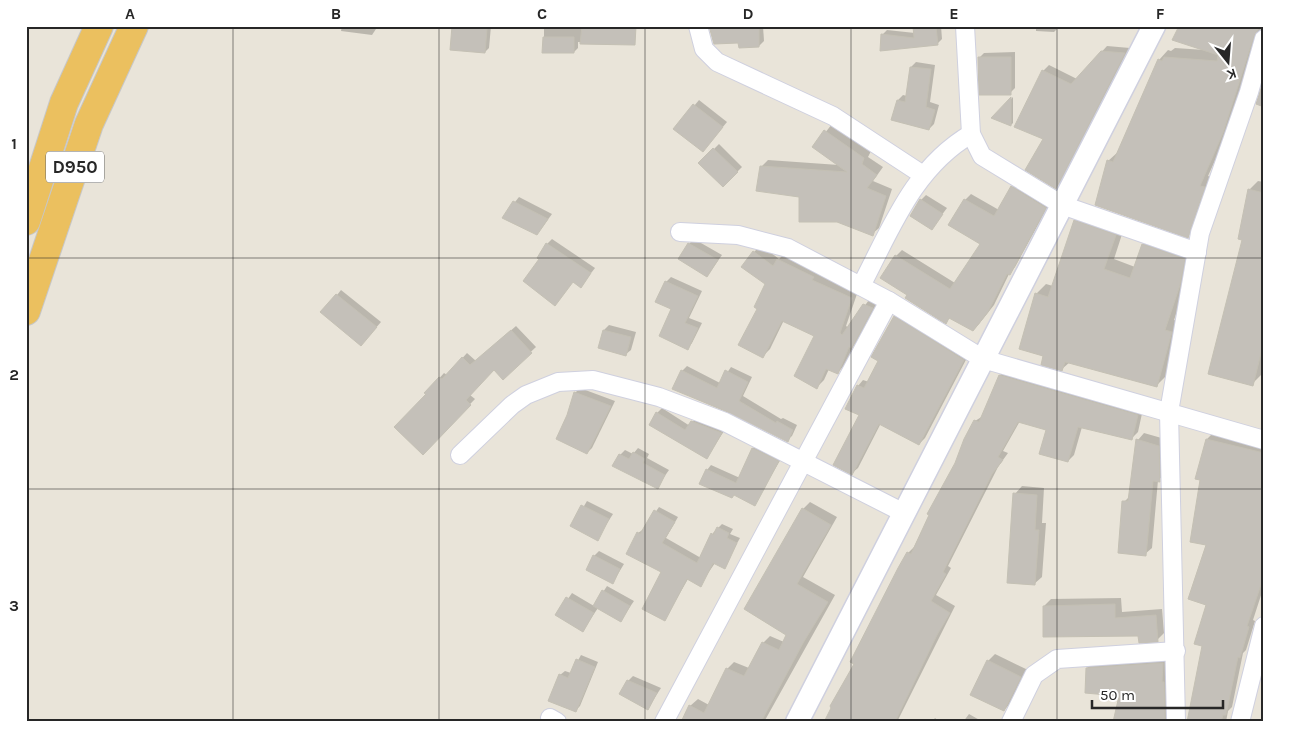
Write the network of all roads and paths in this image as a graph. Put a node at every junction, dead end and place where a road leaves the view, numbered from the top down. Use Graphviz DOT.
graph roads {
  1 [pos="98,26"];
  2 [pos="134,26"];
  3 [pos="698,26"];
  4 [pos="965,26"];
  5 [pos="1154,26"];
  6 [pos="1264,39"];
  7 [pos="971,134"];
  8 [pos="923,174"];
  9 [pos="1062,205"];
  10 [pos="26,221"];
  11 [pos="680,232"];
  12 [pos="1197,252"];
  13 [pos="861,286"];
  14 [pos="889,301"];
  15 [pos="26,312"];
  16 [pos="983,359"];
  17 [pos="1169,412"];
  18 [pos="1264,440"];
  19 [pos="460,455"];
  20 [pos="804,460"];
  21 [pos="904,513"];
  22 [pos="1264,626"];
  23 [pos="1176,651"];
  24 [pos="1264,691"];
  25 [pos="1242,716"];
  26 [pos="664,722"];
  27 [pos="797,722"];
  28 [pos="1011,722"];
  29 [pos="1176,722"];
  1 -- 10 [label="highway, D950"];
  2 -- 15 [label="highway, D950"];
  3 -- 8 [label="street"];
  4 -- 7 [label="street"];
  5 -- 9 [label="street"];
  6 -- 12 [label="street"];
  7 -- 8 [label="street"];
  7 -- 9 [label="street"];
  8 -- 13 [label="street"];
  9 -- 12 [label="street"];
  9 -- 16 [label="street"];
  11 -- 13 [label="street"];
  12 -- 17 [label="street"];
  13 -- 14 [label="street"];
  14 -- 16 [label="street"];
  14 -- 20 [label="street"];
  16 -- 17 [label="street"];
  16 -- 21 [label="street"];
  17 -- 18 [label="street"];
  17 -- 23 [label="street"];
  19 -- 20 [label="street"];
  20 -- 21 [label="street"];
  20 -- 26 [label="street"];
  21 -- 27 [label="street"];
  22 -- 25 [label="street"];
  23 -- 28 [label="street"];
  23 -- 29 [label="street"];
  24 -- 25 [label="street"];
}
